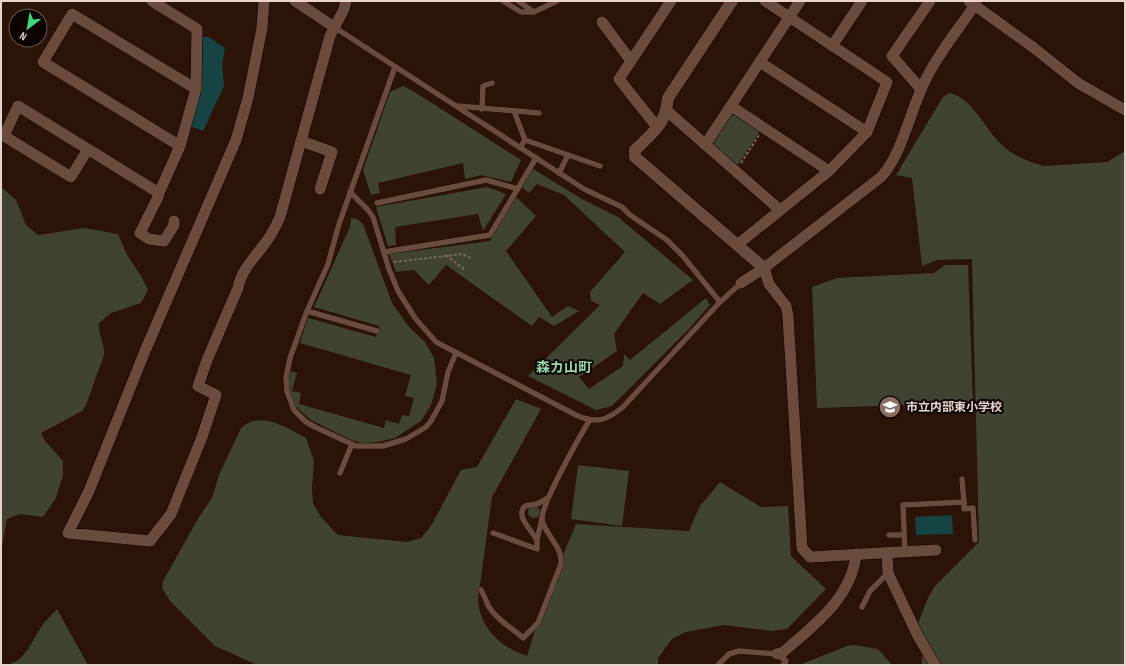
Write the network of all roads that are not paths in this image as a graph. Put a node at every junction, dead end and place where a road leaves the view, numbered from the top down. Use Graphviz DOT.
graph roads {
  1 [pos="152,1"];
  2 [pos="264,1"];
  3 [pos="294,1"];
  4 [pos="346,1"];
  5 [pos="503,1"];
  6 [pos="518,1"];
  7 [pos="557,1"];
  8 [pos="671,1"];
  9 [pos="732,1"];
  10 [pos="765,1"];
  11 [pos="800,1"];
  12 [pos="862,1"];
  13 [pos="930,1"];
  14 [pos="973,2"];
  15 [pos="545,4"];
  16 [pos="534,12"];
  17 [pos="789,17"];
  18 [pos="602,22"];
  19 [pos="334,27"];
  20 [pos="832,46"];
  21 [pos="631,61"];
  22 [pos="760,62"];
  23 [pos="395,67"];
  24 [pos="492,83"];
  25 [pos="196,89"];
  26 [pos="921,89"];
  27 [pos="455,106"];
  28 [pos="731,106"];
  29 [pos="482,108"];
  30 [pos="666,110"];
  31 [pos="1125,110"];
  32 [pos="514,111"];
  33 [pos="539,113"];
  34 [pos="657,127"];
  35 [pos="867,132"];
  36 [pos="524,140"];
  37 [pos="301,141"];
  38 [pos="705,144"];
  39 [pos="180,146"];
  40 [pos="520,148"];
  41 [pos="88,149"];
  42 [pos="568,155"];
  43 [pos="536,158"];
  44 [pos="600,166"];
  45 [pos="830,171"];
  46 [pos="559,173"];
  47 [pos="320,189"];
  48 [pos="518,189"];
  49 [pos="350,192"];
  50 [pos="159,193"];
  51 [pos="377,203"];
  52 [pos="780,210"];
  53 [pos="174,221"];
  54 [pos="737,245"];
  55 [pos="384,252"];
  56 [pos="764,268"];
  57 [pos="741,283"];
  58 [pos="720,302"];
  59 [pos="307,311"];
  60 [pos="376,331"];
  61 [pos="456,353"];
  62 [pos="589,421"];
  63 [pos="352,444"];
  64 [pos="340,473"];
  65 [pos="962,479"];
  66 [pos="549,497"];
  67 [pos="964,502"];
  68 [pos="542,518"];
  69 [pos="493,533"];
  70 [pos="904,534"];
  71 [pos="889,535"];
  72 [pos="537,540"];
  73 [pos="975,540"];
  74 [pos="936,550"];
  75 [pos="905,552"];
  76 [pos="887,553"];
  77 [pos="856,554"];
  78 [pos="888,573"];
  79 [pos="481,590"];
  80 [pos="862,607"];
  81 [pos="777,654"];
  82 [pos="718,665"];
  83 [pos="783,665"];
  84 [pos="935,665"];
  1 -- 25 [label="street"];
  2 -- 37 [label="street"];
  3 -- 19 [label="street"];
  4 -- 19 [label="street"];
  5 -- 16 [label="lane"];
  6 -- 16 [label="lane"];
  7 -- 15 [label="lane"];
  8 -- 21 [label="street"];
  9 -- 30 [label="street"];
  10 -- 17 [label="street"];
  11 -- 17 [label="street"];
  12 -- 20 [label="street"];
  13 -- 26 [label="street"];
  14 -- 26 [label="street"];
  14 -- 31 [label="street"];
  15 -- 16 [label="lane"];
  17 -- 20 [label="street"];
  17 -- 22 [label="street"];
  18 -- 21 [label="street"];
  19 -- 23 [label="lane"];
  19 -- 37 [label="street"];
  20 -- 35 [label="street"];
  21 -- 34 [label="street"];
  22 -- 28 [label="street"];
  22 -- 35 [label="street"];
  23 -- 27 [label="lane"];
  23 -- 49 [label="lane"];
  24 -- 29 [label="lane"];
  25 -- 39 [label="street"];
  25 -- 39 [label="street"];
  26 -- 56 [label="street"];
  27 -- 29 [label="lane"];
  27 -- 40 [label="lane"];
  28 -- 38 [label="street"];
  28 -- 45 [label="street"];
  29 -- 32 [label="lane"];
  30 -- 34 [label="street"];
  30 -- 38 [label="street"];
  32 -- 33 [label="lane"];
  32 -- 36 [label="lane"];
  34 -- 54 [label="street"];
  35 -- 45 [label="street"];
  36 -- 40 [label="lane"];
  36 -- 42 [label="lane"];
  37 -- 47 [label="street"];
  38 -- 52 [label="street"];
  39 -- 50 [label="street"];
  40 -- 43 [label="lane"];
  41 -- 41 [label="street"];
  41 -- 50 [label="street"];
  42 -- 44 [label="lane"];
  42 -- 46 [label="lane"];
  43 -- 46 [label="lane"];
  43 -- 48 [label="lane"];
  45 -- 52 [label="street"];
  46 -- 58 [label="lane"];
  48 -- 51 [label="lane"];
  48 -- 55 [label="lane"];
  49 -- 55 [label="lane"];
  49 -- 59 [label="lane"];
  50 -- 53 [label="street"];
  52 -- 54 [label="street"];
  54 -- 56 [label="street"];
  55 -- 61 [label="lane"];
  56 -- 57 [label="street"];
  56 -- 77 [label="street"];
  57 -- 58 [label="lane"];
  58 -- 62 [label="lane"];
  59 -- 60 [label="lane"];
  59 -- 63 [label="lane"];
  61 -- 62 [label="lane"];
  61 -- 63 [label="lane"];
  62 -- 66 [label="lane"];
  63 -- 64 [label="lane"];
  65 -- 67 [label="lane"];
  66 -- 68 [label="lane"];
  66 -- 72 [label="lane"];
  67 -- 70 [label="lane"];
  67 -- 73 [label="lane"];
  68 -- 72 [label="lane"];
  68 -- 79 [label="lane"];
  69 -- 72 [label="lane"];
  70 -- 71 [label="lane"];
  70 -- 75 [label="lane"];
  74 -- 75 [label="street"];
  75 -- 76 [label="street"];
  76 -- 77 [label="street"];
  76 -- 78 [label="street"];
  77 -- 81 [label="street"];
  78 -- 80 [label="lane"];
  78 -- 84 [label="street"];
  81 -- 82 [label="lane"];
  81 -- 83 [label="lane"];
}
